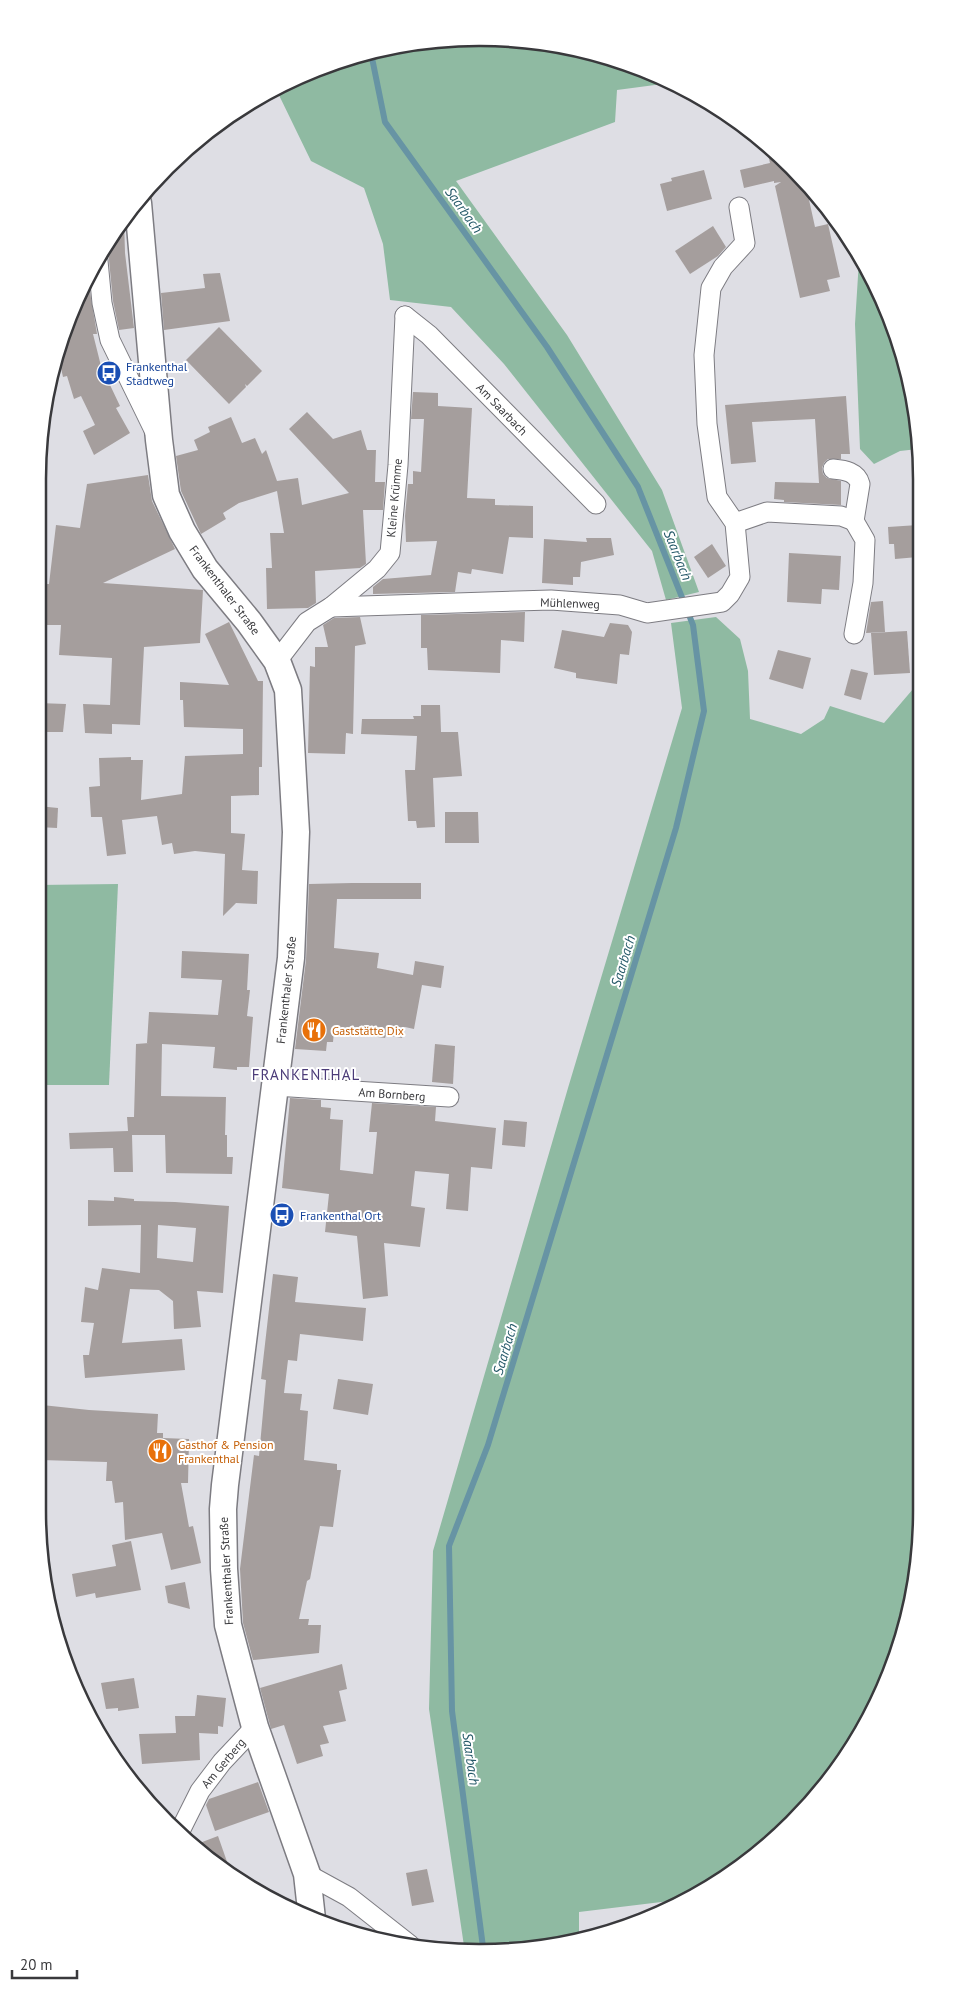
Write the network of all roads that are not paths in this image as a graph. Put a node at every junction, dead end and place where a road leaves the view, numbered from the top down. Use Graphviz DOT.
graph roads {
  1 [pos="739,207"];
  2 [pos="139,212"];
  3 [pos="99,272"];
  4 [pos="405,316"];
  5 [pos="159,440"];
  6 [pos="833,469"];
  7 [pos="596,504"];
  8 [pos="854,521"];
  9 [pos="736,523"];
  10 [pos="331,607"];
  11 [pos="854,634"];
  12 [pos="277,661"];
  13 [pos="275,1086"];
  14 [pos="449,1097"];
  15 [pos="254,1727"];
  16 [pos="183,1826"];
  17 [pos="307,1874"];
  18 [pos="311,1910"];
  19 [pos="399,1936"];
  1 -- 9 [label="street"];
  2 -- 5 [label="main road, Frankenthaler Straße"];
  3 -- 5 [label="street"];
  4 -- 7 [label="street, Am Saarbach"];
  4 -- 10 [label="street, Kleine Krümme"];
  5 -- 12 [label="main road, Frankenthaler Straße"];
  6 -- 8 [label="street"];
  8 -- 9 [label="street"];
  8 -- 11 [label="street"];
  9 -- 10 [label="street, Mühlenweg"];
  10 -- 12 [label="street, Kleine Krümme"];
  12 -- 13 [label="main road, Frankenthaler Straße"];
  13 -- 14 [label="street, Am Bornberg"];
  13 -- 15 [label="main road, Frankenthaler Straße"];
  15 -- 16 [label="street, Am Gerberg"];
  15 -- 17 [label="main road, Frankenthaler Straße"];
  17 -- 18 [label="main road, Frankenthaler Straße"];
  17 -- 19 [label="street"];
}
